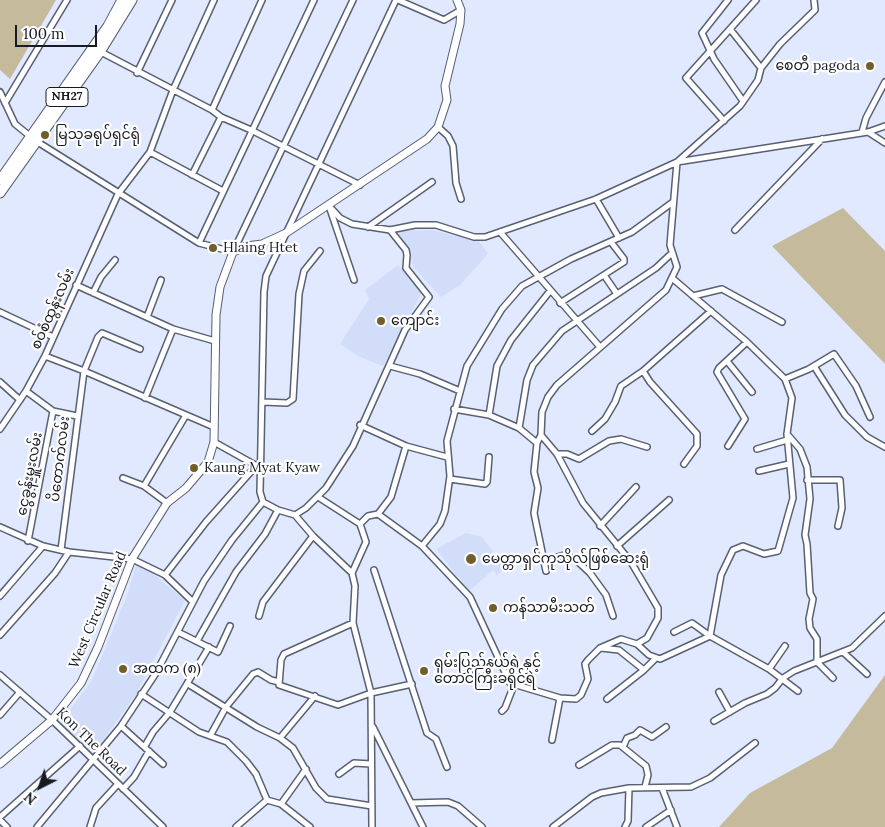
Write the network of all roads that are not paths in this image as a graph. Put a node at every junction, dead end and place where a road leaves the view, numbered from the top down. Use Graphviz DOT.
graph roads {
  1 [pos="67,0"];
  2 [pos="122,0"];
  3 [pos="132,0"];
  4 [pos="172,0"];
  5 [pos="214,0"];
  6 [pos="262,0"];
  7 [pos="314,0"];
  8 [pos="353,0"];
  9 [pos="397,0"];
  10 [pos="458,0"];
  11 [pos="728,0"];
  12 [pos="756,0"];
  13 [pos="814,0"];
  14 [pos="461,10"];
  15 [pos="730,28"];
  16 [pos="96,50"];
  17 [pos="710,51"];
  18 [pos="761,68"];
  19 [pos="137,73"];
  20 [pos="884,85"];
  21 [pos="172,90"];
  22 [pos="0,92"];
  23 [pos="743,101"];
  24 [pos="5,103"];
  25 [pos="212,110"];
  26 [pos="221,118"];
  27 [pos="724,122"];
  28 [pos="885,126"];
  29 [pos="438,127"];
  30 [pos="251,130"];
  31 [pos="865,132"];
  32 [pos="823,138"];
  33 [pos="34,139"];
  34 [pos="885,143"];
  35 [pos="283,146"];
  36 [pos="150,152"];
  37 [pos="677,162"];
  38 [pos="319,164"];
  39 [pos="192,175"];
  40 [pos="0,180"];
  41 [pos="432,182"];
  42 [pos="361,185"];
  43 [pos="223,191"];
  44 [pos="0,193"];
  45 [pos="118,194"];
  46 [pos="461,199"];
  47 [pos="596,200"];
  48 [pos="673,202"];
  49 [pos="329,206"];
  50 [pos="368,228"];
  51 [pos="390,230"];
  52 [pos="735,230"];
  53 [pos="500,232"];
  54 [pos="286,233"];
  55 [pos="619,238"];
  56 [pos="611,242"];
  57 [pos="199,243"];
  58 [pos="320,251"];
  59 [pos="233,252"];
  60 [pos="672,253"];
  61 [pos="115,260"];
  62 [pos="604,275"];
  63 [pos="539,277"];
  64 [pos="672,278"];
  65 [pos="161,280"];
  66 [pos="354,280"];
  67 [pos="76,286"];
  68 [pos="550,291"];
  69 [pos="93,293"];
  70 [pos="617,294"];
  71 [pos="693,296"];
  72 [pos="560,302"];
  73 [pos="710,311"];
  74 [pos="0,312"];
  75 [pos="147,317"];
  76 [pos="576,320"];
  77 [pos="782,322"];
  78 [pos="173,329"];
  79 [pos="53,337"];
  80 [pos="216,341"];
  81 [pos="747,342"];
  82 [pos="600,347"];
  83 [pos="140,348"];
  84 [pos="45,356"];
  85 [pos="727,361"];
  86 [pos="390,366"];
  87 [pos="814,366"];
  88 [pos="84,371"];
  89 [pos="643,371"];
  90 [pos="784,379"];
  91 [pos="0,382"];
  92 [pos="26,391"];
  93 [pos="460,391"];
  94 [pos="752,392"];
  95 [pos="145,398"];
  96 [pos="20,400"];
  97 [pos="263,402"];
  98 [pos="454,409"];
  99 [pos="53,411"];
  100 [pos="186,415"];
  101 [pos="489,415"];
  102 [pos="76,416"];
  103 [pos="870,417"];
  104 [pos="360,425"];
  105 [pos="214,427"];
  106 [pos="519,428"];
  107 [pos="0,429"];
  108 [pos="592,431"];
  109 [pos="787,434"];
  110 [pos="541,435"];
  111 [pos="787,440"];
  112 [pos="214,442"];
  113 [pos="538,443"];
  114 [pos="406,446"];
  115 [pos="728,446"];
  116 [pos="885,447"];
  117 [pos="647,448"];
  118 [pos="757,450"];
  119 [pos="557,454"];
  120 [pos="448,457"];
  121 [pos="488,457"];
  122 [pos="684,464"];
  123 [pos="789,464"];
  124 [pos="258,467"];
  125 [pos="759,471"];
  126 [pos="123,478"];
  127 [pos="450,479"];
  128 [pos="807,480"];
  129 [pos="144,486"];
  130 [pos="636,487"];
  131 [pos="318,497"];
  132 [pos="669,500"];
  133 [pos="264,502"];
  134 [pos="167,503"];
  135 [pos="278,510"];
  136 [pos="295,514"];
  137 [pos="378,514"];
  138 [pos="360,524"];
  139 [pos="600,526"];
  140 [pos="838,526"];
  141 [pos="0,527"];
  142 [pos="313,536"];
  143 [pos="28,541"];
  144 [pos="43,546"];
  145 [pos="422,546"];
  146 [pos="617,546"];
  147 [pos="61,550"];
  148 [pos="69,552"];
  149 [pos="132,559"];
  150 [pos="545,561"];
  151 [pos="374,570"];
  152 [pos="546,571"];
  153 [pos="352,573"];
  154 [pos="165,575"];
  155 [pos="0,596"];
  156 [pos="194,602"];
  157 [pos="259,616"];
  158 [pos="613,616"];
  159 [pos="885,616"];
  160 [pos="353,623"];
  161 [pos="230,626"];
  162 [pos="178,632"];
  163 [pos="674,632"];
  164 [pos="0,635"];
  165 [pos="710,636"];
  166 [pos="197,641"];
  167 [pos="637,644"];
  168 [pos="785,646"];
  169 [pos="209,647"];
  170 [pos="600,648"];
  171 [pos="843,652"];
  172 [pos="656,658"];
  173 [pos="817,662"];
  174 [pos="769,669"];
  175 [pos="644,670"];
  176 [pos="867,674"];
  177 [pos="0,675"];
  178 [pos="783,678"];
  179 [pos="833,678"];
  180 [pos="279,682"];
  181 [pos="188,684"];
  182 [pos="412,684"];
  183 [pos="514,685"];
  184 [pos="798,691"];
  185 [pos="20,692"];
  186 [pos="719,692"];
  187 [pos="370,693"];
  188 [pos="141,694"];
  189 [pos="315,696"];
  190 [pos="560,698"];
  191 [pos="607,698"];
  192 [pos="226,707"];
  193 [pos="502,711"];
  194 [pos="170,712"];
  195 [pos="730,712"];
  196 [pos="0,715"];
  197 [pos="52,720"];
  198 [pos="714,721"];
  199 [pos="371,725"];
  200 [pos="121,726"];
  201 [pos="666,726"];
  202 [pos="210,736"];
  203 [pos="280,738"];
  204 [pos="552,740"];
  205 [pos="755,743"];
  206 [pos="80,746"];
  207 [pos="623,747"];
  208 [pos="147,749"];
  209 [pos="94,761"];
  210 [pos="0,764"];
  211 [pos="163,764"];
  212 [pos="371,764"];
  213 [pos="579,765"];
  214 [pos="447,766"];
  215 [pos="306,769"];
  216 [pos="339,774"];
  217 [pos="118,784"];
  218 [pos="629,788"];
  219 [pos="645,788"];
  220 [pos="662,788"];
  221 [pos="123,789"];
  222 [pos="267,800"];
  223 [pos="411,803"];
  224 [pos="281,804"];
  225 [pos="372,806"];
  226 [pos="671,810"];
  227 [pos="0,817"];
  228 [pos="0,820"];
  229 [pos="306,826"];
  230 [pos="7,827"];
  231 [pos="37,827"];
  232 [pos="90,827"];
  233 [pos="163,827"];
  234 [pos="236,827"];
  235 [pos="372,827"];
  236 [pos="423,827"];
  237 [pos="482,827"];
  238 [pos="553,827"];
  239 [pos="625,827"];
  240 [pos="646,827"];
  241 [pos="677,827"];
  1 -- 24 [label="street"];
  2 -- 16 [label="highway, NH27"];
  3 -- 16 [label="highway, NH27"];
  4 -- 19 [label="street"];
  5 -- 21 [label="street, စဝ်စံထွန်းလမ်း"];
  6 -- 25 [label="street"];
  7 -- 30 [label="street"];
  8 -- 35 [label="street"];
  9 -- 14 [label="street"];
  9 -- 38 [label="street"];
  10 -- 14 [label="street"];
  11 -- 17 [label="street"];
  12 -- 15 [label="street"];
  13 -- 18 [label="street"];
  14 -- 29 [label="street"];
  15 -- 17 [label="street"];
  15 -- 18 [label="street"];
  16 -- 19 [label="street"];
  16 -- 33 [label="highway, NH27"];
  17 -- 23 [label="street"];
  17 -- 27 [label="street"];
  18 -- 23 [label="street"];
  19 -- 21 [label="street"];
  20 -- 31 [label="street"];
  21 -- 25 [label="street"];
  21 -- 36 [label="street, စဝ်စံထွန်းလမ်း"];
  22 -- 24 [label="street"];
  23 -- 27 [label="street"];
  24 -- 33 [label="street"];
  25 -- 26 [label="street"];
  26 -- 30 [label="street"];
  26 -- 39 [label="street"];
  27 -- 37 [label="street"];
  28 -- 31 [label="street"];
  29 -- 42 [label="street"];
  29 -- 46 [label="street"];
  30 -- 35 [label="street"];
  30 -- 43 [label="street"];
  31 -- 32 [label="street"];
  31 -- 34 [label="street"];
  32 -- 37 [label="street"];
  32 -- 52 [label="street"];
  33 -- 40 [label="highway, NH27"];
  33 -- 44 [label="highway, NH27"];
  33 -- 45 [label="street"];
  35 -- 38 [label="street"];
  35 -- 59 [label="street"];
  36 -- 39 [label="street"];
  36 -- 45 [label="street, စဝ်စံထွန်းလမ်း"];
  37 -- 47 [label="street"];
  37 -- 48 [label="street"];
  38 -- 42 [label="street"];
  38 -- 54 [label="street"];
  39 -- 43 [label="street"];
  41 -- 50 [label="street"];
  42 -- 49 [label="street"];
  43 -- 57 [label="street"];
  45 -- 57 [label="street"];
  45 -- 67 [label="street, စဝ်စံထွန်းလမ်း"];
  47 -- 53 [label="street"];
  47 -- 55 [label="street"];
  48 -- 55 [label="street"];
  48 -- 60 [label="street"];
  49 -- 50 [label="street"];
  49 -- 54 [label="street"];
  49 -- 66 [label="street"];
  50 -- 51 [label="street"];
  51 -- 53 [label="street"];
  51 -- 86 [label="street"];
  53 -- 63 [label="street"];
  54 -- 59 [label="street"];
  54 -- 97 [label="street"];
  55 -- 56 [label="street"];
  56 -- 62 [label="street"];
  56 -- 63 [label="street"];
  57 -- 59 [label="street"];
  58 -- 97 [label="street"];
  59 -- 80 [label="street, West Circular Road"];
  60 -- 64 [label="street"];
  60 -- 70 [label="street"];
  61 -- 69 [label="street"];
  62 -- 70 [label="street"];
  62 -- 72 [label="street"];
  63 -- 68 [label="street"];
  63 -- 93 [label="street"];
  64 -- 71 [label="street"];
  64 -- 82 [label="street"];
  65 -- 75 [label="street"];
  67 -- 69 [label="street"];
  67 -- 79 [label="street, စဝ်စံထွန်းလမ်း"];
  68 -- 72 [label="street"];
  68 -- 101 [label="street"];
  69 -- 75 [label="street"];
  70 -- 76 [label="street"];
  71 -- 73 [label="street"];
  71 -- 77 [label="street"];
  72 -- 76 [label="street"];
  73 -- 81 [label="street"];
  73 -- 89 [label="street"];
  74 -- 79 [label="street"];
  75 -- 78 [label="street"];
  76 -- 82 [label="street"];
  76 -- 106 [label="street"];
  78 -- 80 [label="street"];
  78 -- 95 [label="street"];
  79 -- 84 [label="street, စဝ်စံထွန်းလမ်း"];
  80 -- 105 [label="street, West Circular Road"];
  81 -- 85 [label="street"];
  81 -- 90 [label="street"];
  82 -- 110 [label="street"];
  83 -- 88 [label="street, ပိတောက်လမ်း"];
  84 -- 88 [label="street"];
  84 -- 92 [label="street, စဝ်စံထွန်းလမ်း"];
  85 -- 94 [label="street"];
  85 -- 115 [label="street"];
  86 -- 93 [label="street"];
  86 -- 104 [label="street"];
  87 -- 90 [label="street"];
  87 -- 103 [label="street"];
  87 -- 116 [label="street"];
  88 -- 95 [label="street"];
  88 -- 102 [label="street, ပိတောက်လမ်း"];
  89 -- 108 [label="street"];
  89 -- 122 [label="street"];
  90 -- 109 [label="street"];
  91 -- 96 [label="street"];
  92 -- 96 [label="street, စဝ်စံထွန်းလမ်း"];
  92 -- 99 [label="street"];
  93 -- 98 [label="street"];
  95 -- 100 [label="street"];
  96 -- 107 [label="street, စဝ်စံထွန်းလမ်း"];
  97 -- 124 [label="street"];
  98 -- 101 [label="street"];
  98 -- 120 [label="street"];
  99 -- 102 [label="street"];
  99 -- 143 [label="street, ငွေခွန်းမှူးလမ်း"];
  100 -- 105 [label="street"];
  100 -- 129 [label="street"];
  101 -- 106 [label="street"];
  102 -- 147 [label="street, ပိတောက်လမ်း"];
  104 -- 114 [label="street"];
  104 -- 131 [label="street"];
  105 -- 112 [label="street, West Circular Road"];
  106 -- 113 [label="street"];
  109 -- 111 [label="street"];
  109 -- 128 [label="street"];
  110 -- 113 [label="street"];
  110 -- 119 [label="street"];
  111 -- 118 [label="street"];
  111 -- 123 [label="street"];
  112 -- 124 [label="street"];
  112 -- 134 [label="street, West Circular Road"];
  113 -- 150 [label="street"];
  114 -- 120 [label="street"];
  114 -- 137 [label="street"];
  117 -- 119 [label="street"];
  119 -- 139 [label="street"];
  120 -- 127 [label="street"];
  121 -- 127 [label="street"];
  123 -- 125 [label="street"];
  123 -- 165 [label="street"];
  124 -- 133 [label="street"];
  124 -- 154 [label="street"];
  126 -- 129 [label="street"];
  127 -- 145 [label="street"];
  128 -- 140 [label="street"];
  128 -- 173 [label="street"];
  129 -- 134 [label="street"];
  130 -- 139 [label="street"];
  131 -- 136 [label="street"];
  131 -- 138 [label="street"];
  132 -- 146 [label="street"];
  133 -- 135 [label="street"];
  133 -- 156 [label="street"];
  134 -- 149 [label="street, West Circular Road"];
  135 -- 136 [label="street"];
  135 -- 166 [label="street"];
  136 -- 142 [label="street"];
  137 -- 138 [label="street"];
  137 -- 145 [label="street"];
  138 -- 153 [label="street"];
  139 -- 146 [label="street"];
  141 -- 143 [label="street"];
  142 -- 153 [label="street"];
  142 -- 157 [label="street"];
  143 -- 144 [label="street"];
  144 -- 147 [label="street"];
  144 -- 155 [label="street"];
  145 -- 183 [label="street"];
  146 -- 167 [label="street"];
  147 -- 148 [label="street"];
  148 -- 149 [label="street"];
  148 -- 164 [label="street"];
  149 -- 154 [label="street"];
  149 -- 197 [label="street, West Circular Road"];
  150 -- 152 [label="street"];
  150 -- 158 [label="street"];
  151 -- 182 [label="street"];
  153 -- 160 [label="street"];
  154 -- 156 [label="street"];
  156 -- 162 [label="street"];
  159 -- 171 [label="street"];
  160 -- 180 [label="street"];
  160 -- 187 [label="street"];
  161 -- 169 [label="street"];
  162 -- 166 [label="street"];
  162 -- 188 [label="street"];
  163 -- 165 [label="street"];
  165 -- 172 [label="street"];
  165 -- 174 [label="street"];
  166 -- 169 [label="street"];
  167 -- 170 [label="street"];
  167 -- 172 [label="street"];
  168 -- 174 [label="street"];
  169 -- 181 [label="street"];
  170 -- 175 [label="street"];
  170 -- 190 [label="street"];
  171 -- 173 [label="street"];
  171 -- 176 [label="street"];
  172 -- 175 [label="street"];
  173 -- 178 [label="street"];
  173 -- 179 [label="street"];
  174 -- 178 [label="street"];
  175 -- 191 [label="street"];
  177 -- 185 [label="street, Kon The Road"];
  178 -- 184 [label="street"];
  178 -- 195 [label="street"];
  180 -- 189 [label="street"];
  180 -- 192 [label="street"];
  181 -- 192 [label="street"];
  181 -- 194 [label="street"];
  182 -- 187 [label="street"];
  182 -- 214 [label="street"];
  183 -- 190 [label="street"];
  183 -- 193 [label="street"];
  185 -- 196 [label="street"];
  185 -- 197 [label="street, Kon The Road"];
  186 -- 195 [label="street"];
  187 -- 189 [label="street"];
  187 -- 199 [label="street"];
  188 -- 194 [label="street"];
  188 -- 200 [label="street"];
  189 -- 203 [label="street"];
  190 -- 204 [label="street"];
  192 -- 202 [label="street"];
  192 -- 203 [label="street"];
  194 -- 202 [label="street"];
  194 -- 208 [label="street"];
  195 -- 198 [label="street"];
  197 -- 206 [label="street, Kon The Road"];
  197 -- 210 [label="street, West Circular Road"];
  199 -- 212 [label="street"];
  199 -- 223 [label="street"];
  200 -- 208 [label="street"];
  200 -- 209 [label="street"];
  201 -- 207 [label="street"];
  202 -- 222 [label="street"];
  203 -- 215 [label="street"];
  205 -- 220 [label="street"];
  206 -- 209 [label="street, Kon The Road"];
  206 -- 227 [label="street"];
  207 -- 213 [label="street"];
  207 -- 219 [label="street"];
  208 -- 211 [label="street"];
  208 -- 221 [label="street"];
  209 -- 217 [label="street, Kon The Road"];
  209 -- 231 [label="street"];
  212 -- 216 [label="street"];
  212 -- 225 [label="street"];
  215 -- 224 [label="street"];
  215 -- 225 [label="street"];
  217 -- 221 [label="street, Kon The Road"];
  217 -- 232 [label="street"];
  218 -- 219 [label="street"];
  218 -- 238 [label="street"];
  218 -- 239 [label="street"];
  219 -- 220 [label="street"];
  220 -- 226 [label="street"];
  221 -- 233 [label="street, Kon The Road"];
  222 -- 224 [label="street"];
  222 -- 234 [label="street"];
  223 -- 236 [label="street"];
  223 -- 237 [label="street"];
  224 -- 229 [label="street"];
  225 -- 235 [label="street"];
  226 -- 240 [label="street"];
  226 -- 241 [label="street"];
  228 -- 230 [label="street"];
}
